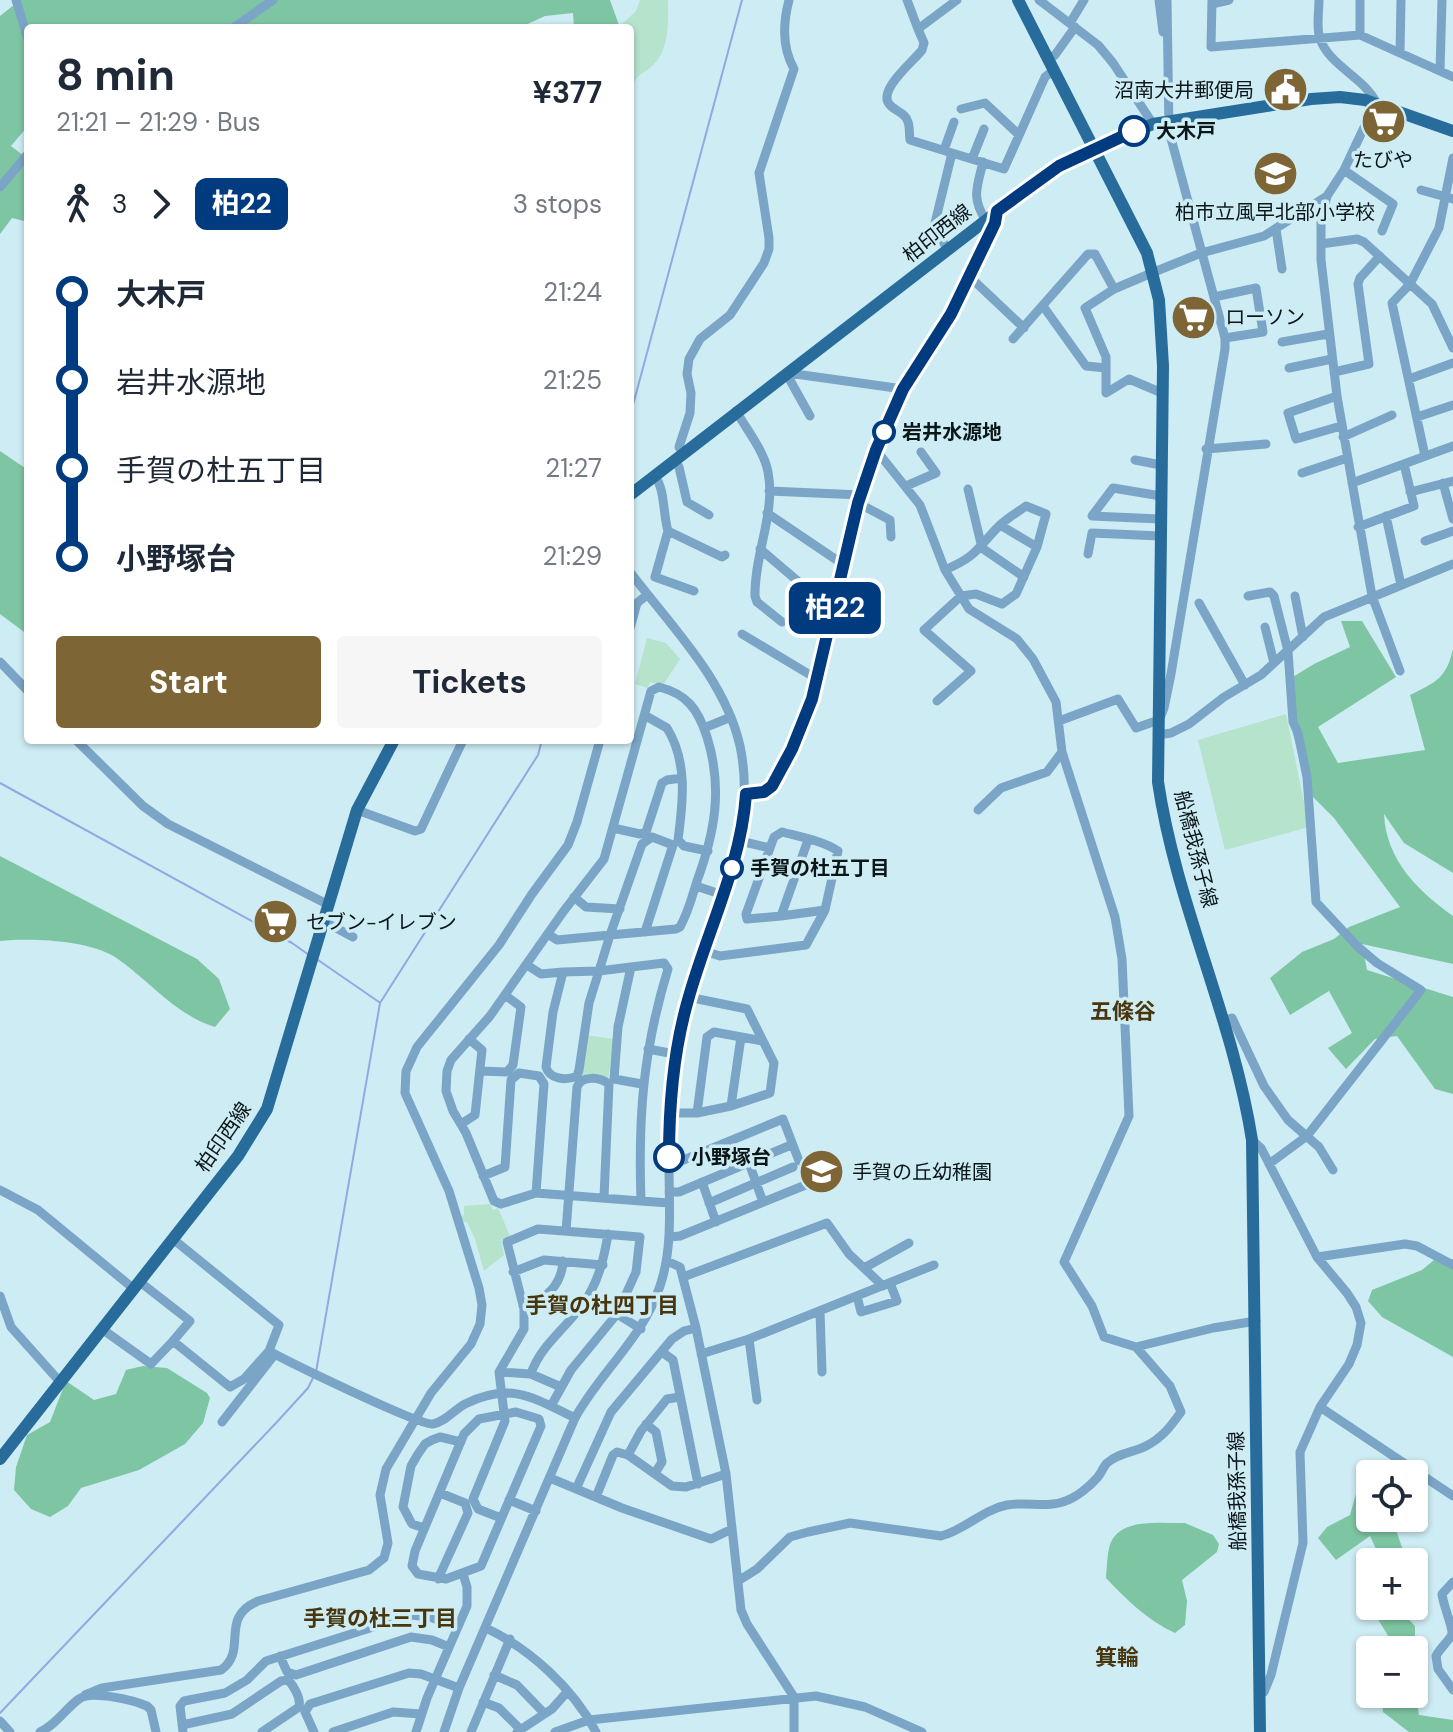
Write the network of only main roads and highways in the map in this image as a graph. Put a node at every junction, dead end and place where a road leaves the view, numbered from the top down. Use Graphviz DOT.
graph roads {
  1 [pos="1018,0"];
  2 [pos="1453,131"];
  3 [pos="1093,148"];
  4 [pos="634,492"];
  5 [pos="392,744"];
  6 [pos="0,1459"];
  7 [pos="1260,1732"];
  1 -- 3 [label="main road, 船橋我孫子線"];
  2 -- 3 [label="main road, 柏印西線"];
  3 -- 4 [label="main road, 柏印西線"];
  3 -- 7 [label="main road, 船橋我孫子線"];
  5 -- 6 [label="main road, 柏印西線"];
}
